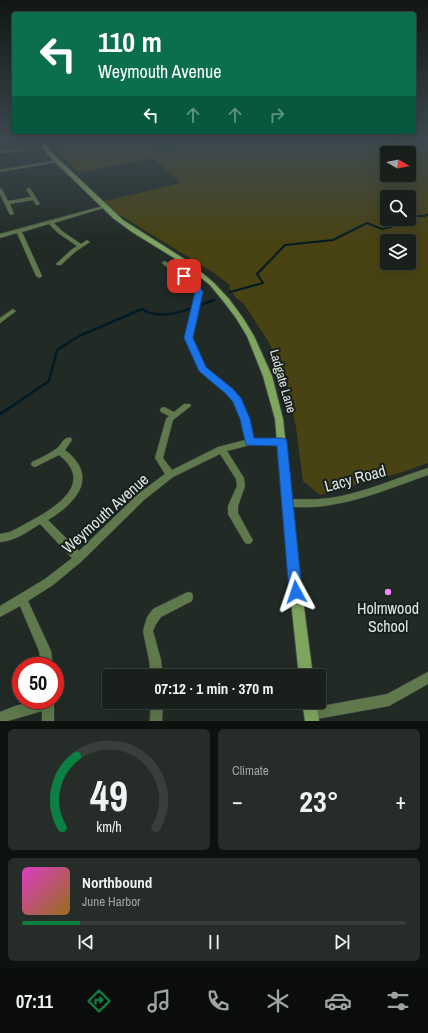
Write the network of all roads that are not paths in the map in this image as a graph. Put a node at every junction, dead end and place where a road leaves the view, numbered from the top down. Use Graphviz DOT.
graph roads {
  1 [pos="71,175"];
  2 [pos="0,189"];
  3 [pos="28,189"];
  4 [pos="2,196"];
  5 [pos="34,198"];
  6 [pos="7,203"];
  7 [pos="38,204"];
  8 [pos="105,207"];
  9 [pos="12,214"];
  10 [pos="50,222"];
  11 [pos="19,231"];
  12 [pos="0,236"];
  13 [pos="87,242"];
  14 [pos="80,246"];
  15 [pos="165,263"];
  16 [pos="60,264"];
  17 [pos="39,276"];
  18 [pos="13,311"];
  19 [pos="0,321"];
  20 [pos="187,406"];
  21 [pos="164,410"];
  22 [pos="174,415"];
  23 [pos="68,440"];
  24 [pos="250,442"];
  25 [pos="282,442"];
  26 [pos="221,448"];
  27 [pos="60,452"];
  28 [pos="35,464"];
  29 [pos="428,471"];
  30 [pos="170,475"];
  31 [pos="287,502"];
  32 [pos="40,519"];
  33 [pos="0,538"];
  34 [pos="248,540"];
  35 [pos="79,558"];
  36 [pos="188,596"];
  37 [pos="22,599"];
  38 [pos="0,612"];
  39 [pos="46,657"];
  40 [pos="157,669"];
  41 [pos="305,669"];
  42 [pos="428,678"];
  43 [pos="25,709"];
  44 [pos="48,709"];
  45 [pos="157,709"];
  46 [pos="311,712"];
  47 [pos="0,718"];
  48 [pos="48,721"];
  49 [pos="156,721"];
  1 -- 8 [label="main road, Ladgate Lane"];
  2 -- 4 [label="street"];
  3 -- 5 [label="street"];
  4 -- 6 [label="street"];
  5 -- 6 [label="street"];
  5 -- 7 [label="street"];
  6 -- 9 [label="street"];
  8 -- 10 [label="street"];
  8 -- 25 [label="main road, Ladgate Lane"];
  10 -- 11 [label="street"];
  10 -- 14 [label="street"];
  11 -- 12 [label="street"];
  11 -- 17 [label="street"];
  13 -- 14 [label="street"];
  14 -- 16 [label="street"];
  15 -- 24 [label="street"];
  18 -- 19 [label="street"];
  20 -- 22 [label="street"];
  21 -- 22 [label="street"];
  22 -- 30 [label="street"];
  23 -- 27 [label="street"];
  24 -- 25 [label="street, Weymouth Avenue"];
  24 -- 26 [label="street, Weymouth Avenue"];
  25 -- 31 [label="main road, Ladgate Lane"];
  26 -- 30 [label="street, Weymouth Avenue"];
  26 -- 34 [label="street"];
  27 -- 28 [label="street"];
  27 -- 32 [label="street"];
  29 -- 31 [label="street, Lacy Road"];
  30 -- 35 [label="street, Weymouth Avenue"];
  31 -- 41 [label="main road, Ladgate Lane"];
  32 -- 33 [label="street"];
  32 -- 35 [label="street"];
  35 -- 37 [label="street, Weymouth Avenue"];
  36 -- 40 [label="street"];
  37 -- 38 [label="street, Weymouth Avenue"];
  37 -- 39 [label="street"];
  42 -- 46 [label="street"];
  43 -- 47 [label="street"];
  44 -- 48 [label="street"];
  45 -- 49 [label="street"];
}
